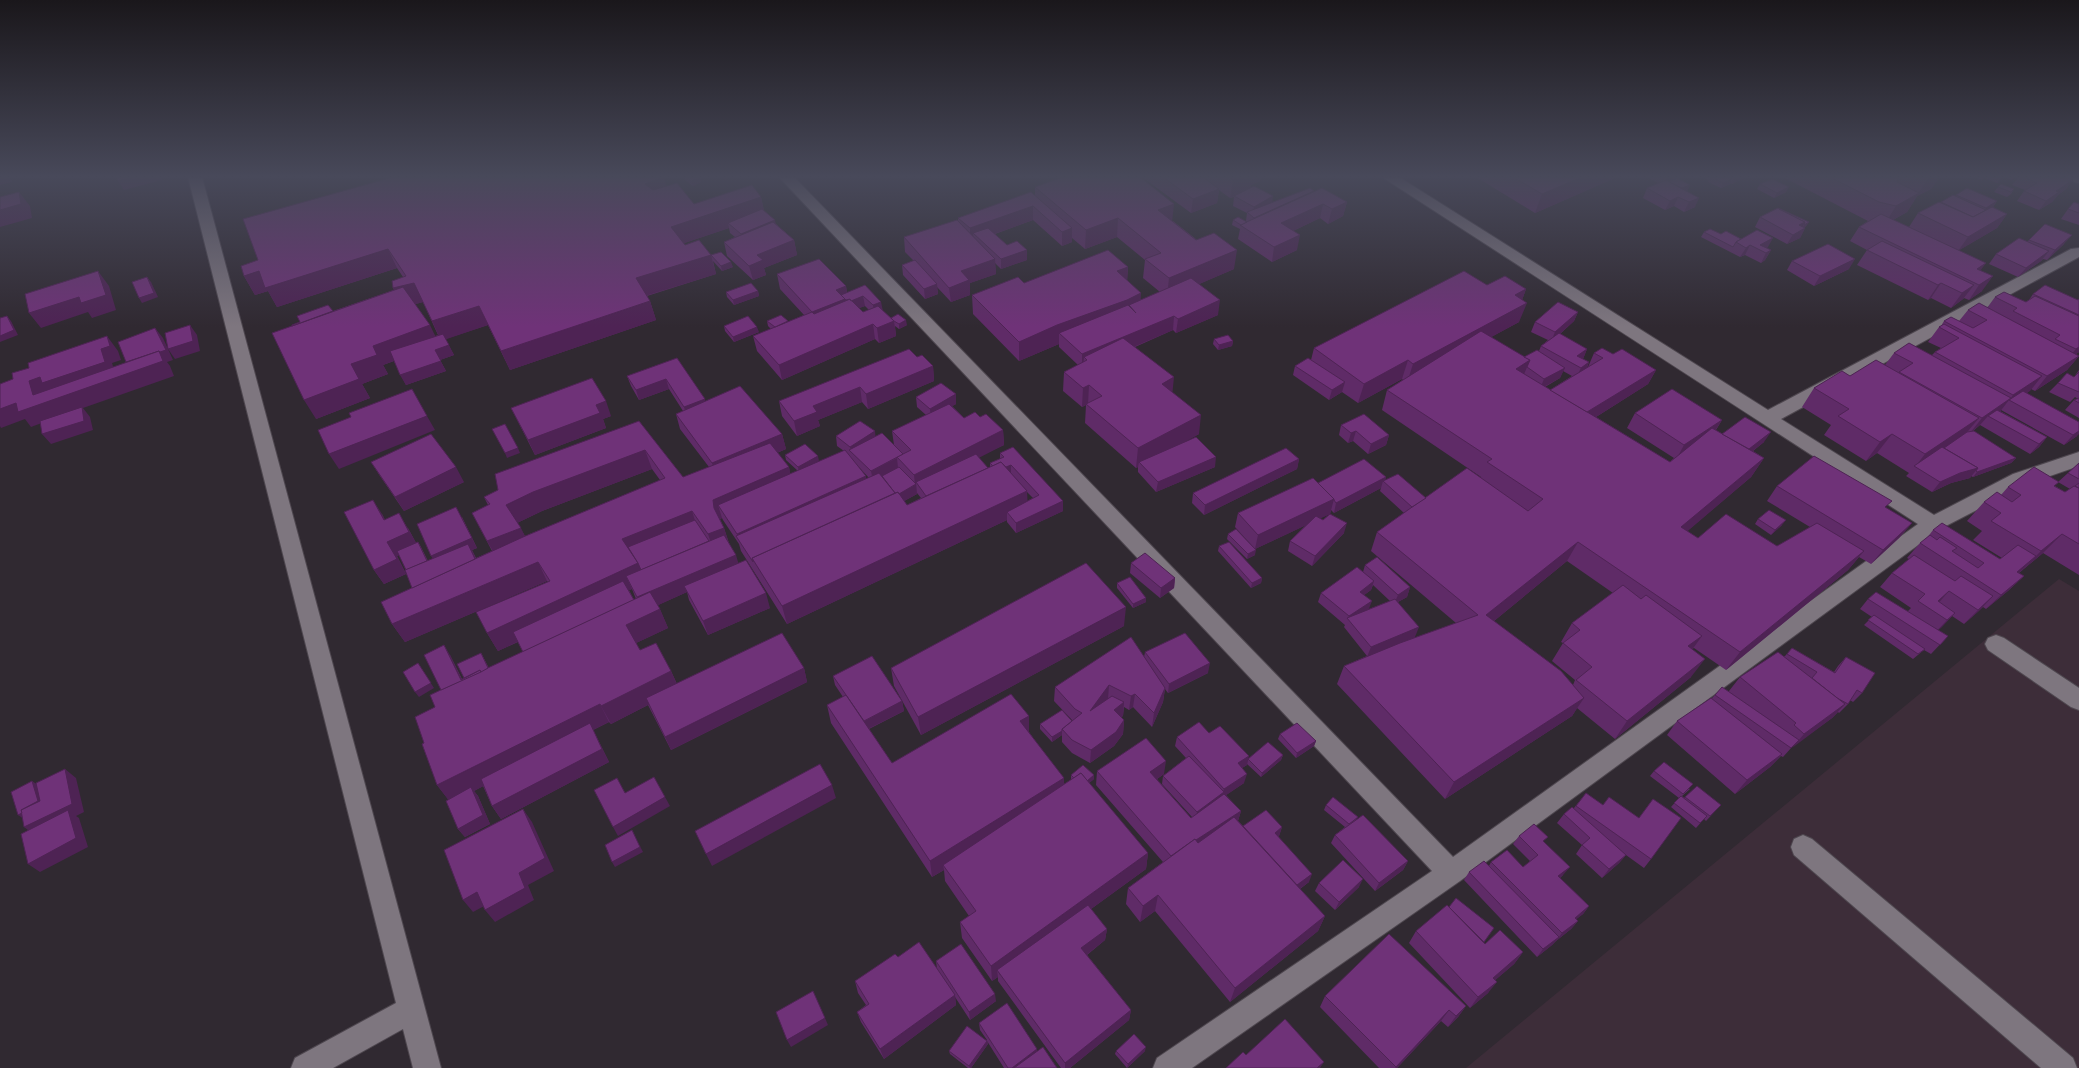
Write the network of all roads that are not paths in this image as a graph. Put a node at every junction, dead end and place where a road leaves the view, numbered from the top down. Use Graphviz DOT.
graph roads {
  1 [pos="208,227"];
  2 [pos="834,227"];
  3 [pos="1467,227"];
  4 [pos="2076,252"];
  5 [pos="1768,418"];
  6 [pos="2079,459"];
  7 [pos="2020,479"];
  8 [pos="2040,491"];
  9 [pos="1933,524"];
  10 [pos="1996,644"];
  11 [pos="2079,700"];
  12 [pos="1803,847"];
  13 [pos="1451,873"];
  14 [pos="412,1009"];
  15 [pos="305,1068"];
  16 [pos="427,1068"];
  17 [pos="1167,1068"];
  18 [pos="2063,1068"];
  1 -- 14 [label="street"];
  2 -- 13 [label="street"];
  3 -- 5 [label="street"];
  4 -- 5 [label="street"];
  5 -- 9 [label="street"];
  6 -- 7 [label="street"];
  7 -- 8 [label="street"];
  7 -- 9 [label="street"];
  9 -- 13 [label="street"];
  10 -- 11 [label="street"];
  12 -- 18 [label="street"];
  13 -- 17 [label="street"];
  14 -- 15 [label="street"];
  14 -- 16 [label="street"];
}
